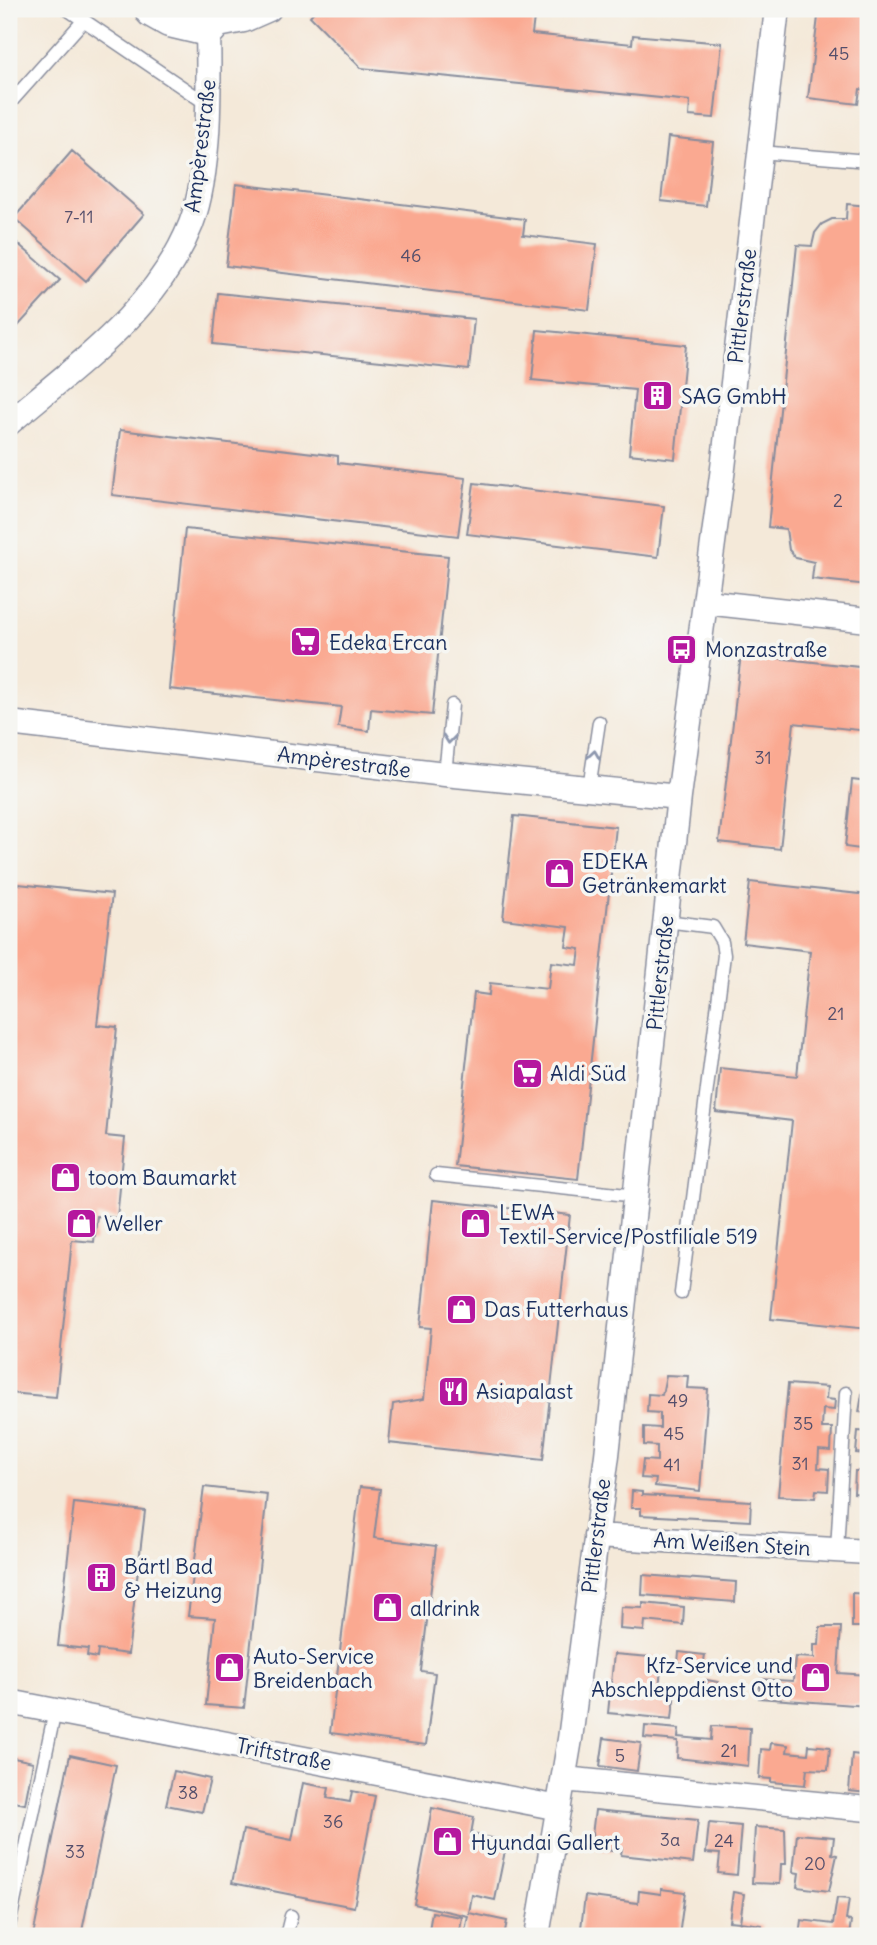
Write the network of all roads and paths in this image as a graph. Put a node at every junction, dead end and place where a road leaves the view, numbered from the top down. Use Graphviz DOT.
graph roads {
  1 [pos="67,9"];
  2 [pos="154,9"];
  3 [pos="269,9"];
  4 [pos="777,9"];
  5 [pos="84,20"];
  6 [pos="208,27"];
  7 [pos="9,104"];
  8 [pos="207,104"];
  9 [pos="760,152"];
  10 [pos="868,161"];
  11 [pos="9,423"];
  12 [pos="705,602"];
  13 [pos="868,620"];
  14 [pos="452,705"];
  15 [pos="598,722"];
  16 [pos="9,723"];
  17 [pos="445,774"];
  18 [pos="589,789"];
  19 [pos="679,797"];
  20 [pos="666,922"];
  21 [pos="436,1175"];
  22 [pos="637,1196"];
  23 [pos="681,1293"];
  24 [pos="846,1393"];
  25 [pos="596,1536"];
  26 [pos="837,1550"];
  27 [pos="868,1552"];
  28 [pos="9,1702"];
  29 [pos="55,1711"];
  30 [pos="564,1779"];
  31 [pos="559,1808"];
  32 [pos="868,1809"];
  33 [pos="291,1916"];
  34 [pos="9,1926"];
  35 [pos="286,1936"];
  36 [pos="537,1936"];
  1 -- 5 [label="lane"];
  2 -- 6 [label="main road"];
  3 -- 6 [label="street"];
  4 -- 9 [label="street, Pittlerstraße"];
  5 -- 7 [label="lane"];
  5 -- 8 [label="lane"];
  6 -- 8 [label="street, Ampèrestraße"];
  8 -- 11 [label="street, Ampèrestraße"];
  9 -- 10 [label="lane"];
  9 -- 12 [label="street, Pittlerstraße"];
  12 -- 13 [label="street"];
  12 -- 19 [label="street, Pittlerstraße"];
  14 -- 17 [label="lane, one-way"];
  18 -- 15 [label="lane, one-way"];
  16 -- 17 [label="street, Ampèrestraße"];
  17 -- 18 [label="street, Ampèrestraße"];
  18 -- 19 [label="street, Ampèrestraße"];
  19 -- 20 [label="street, Pittlerstraße"];
  20 -- 22 [label="street, Pittlerstraße"];
  20 -- 23 [label="lane"];
  21 -- 22 [label="lane"];
  22 -- 25 [label="street, Pittlerstraße"];
  24 -- 26 [label="lane"];
  25 -- 26 [label="street, Am Weißen Stein"];
  25 -- 30 [label="street, Pittlerstraße"];
  26 -- 27 [label="street, Am Weißen Stein"];
  28 -- 29 [label="street, Triftstraße"];
  29 -- 31 [label="street, Triftstraße"];
  29 -- 34 [label="lane"];
  30 -- 31 [label="street, Pittlerstraße"];
  30 -- 32 [label="street"];
  31 -- 36 [label="street, Pittlerstraße"];
  33 -- 35 [label="lane"];
}
